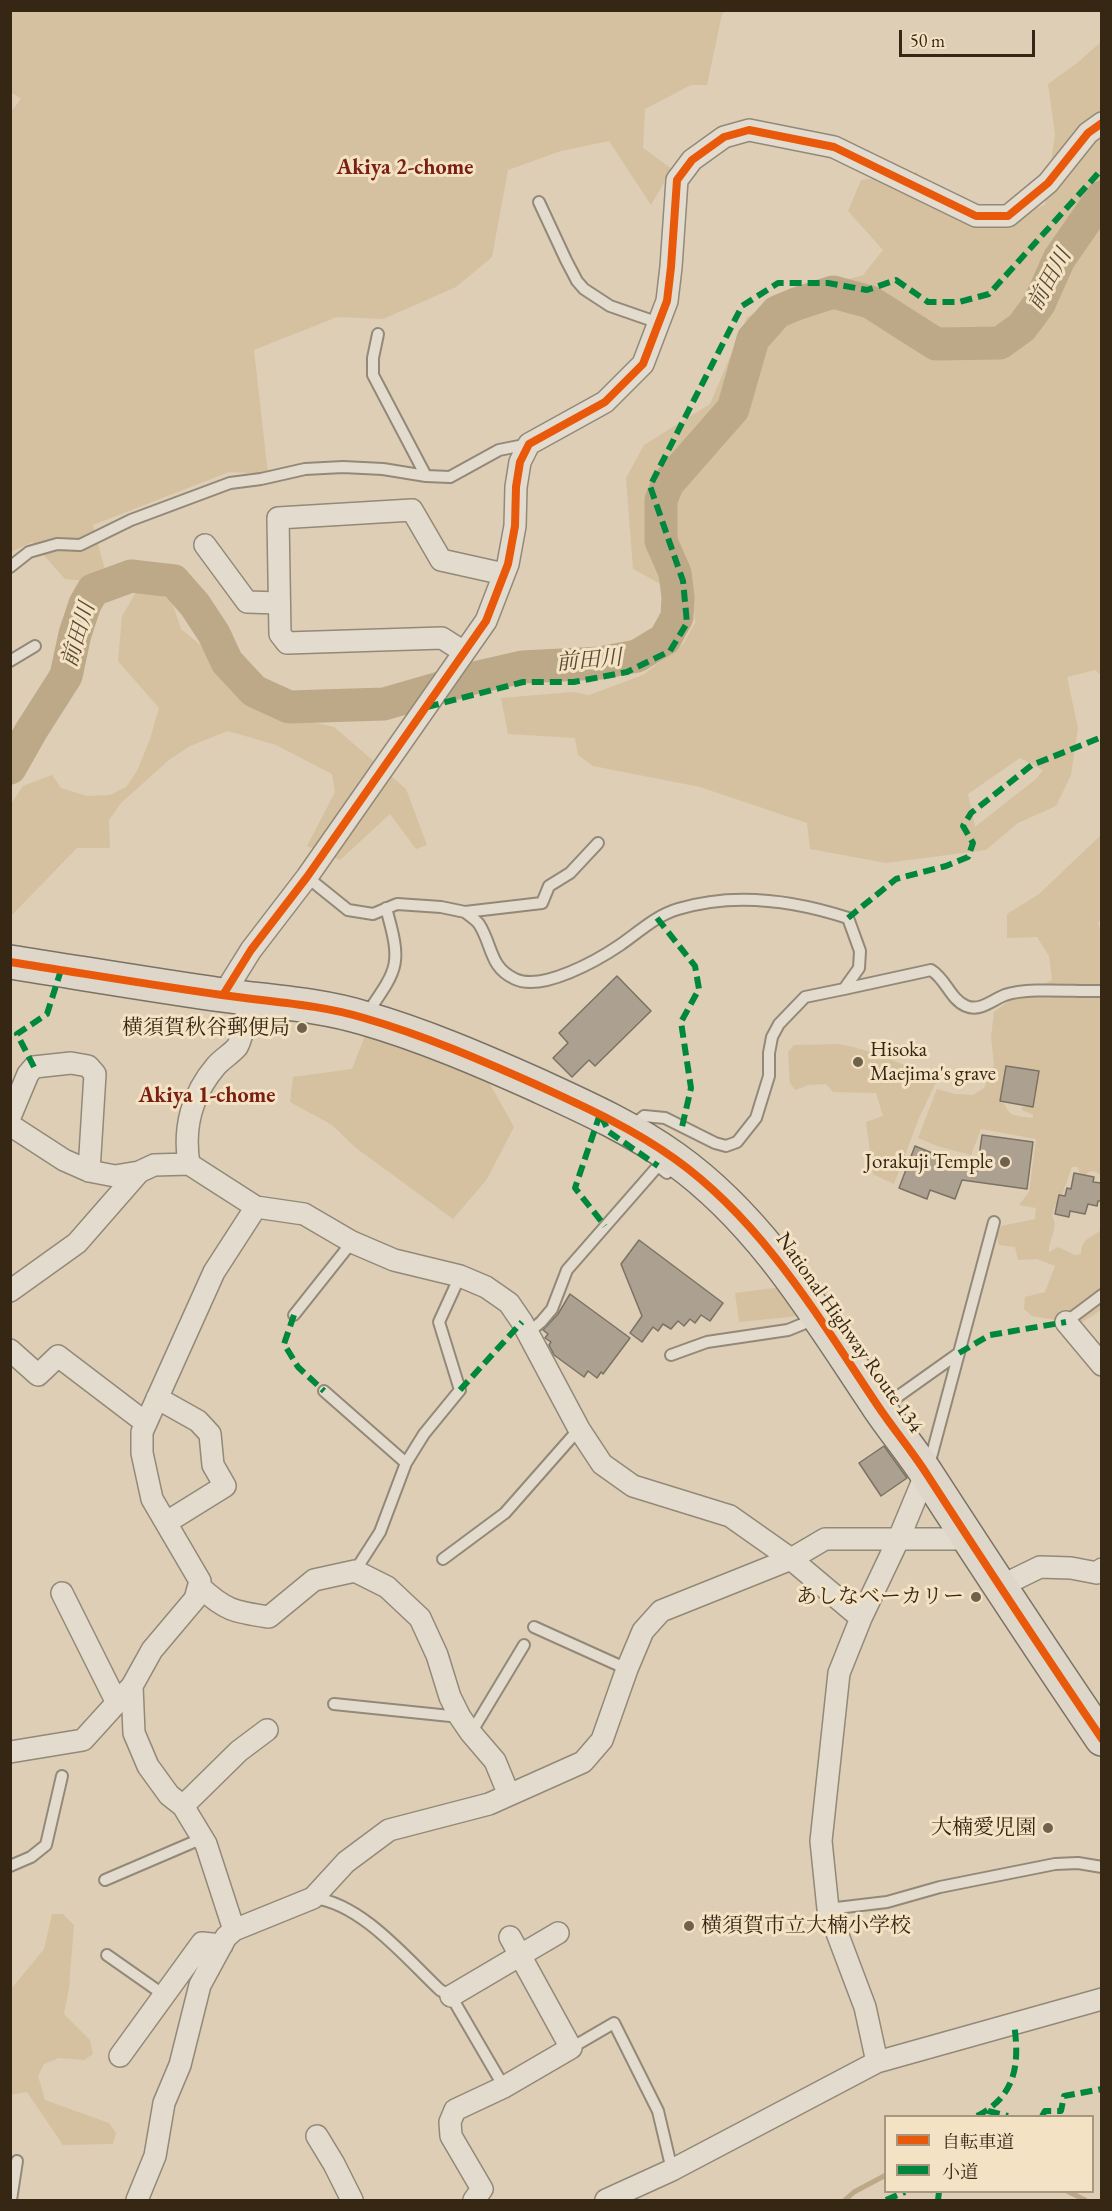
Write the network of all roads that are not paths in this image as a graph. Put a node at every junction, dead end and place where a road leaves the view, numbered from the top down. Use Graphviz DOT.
graph roads {
  1 [pos="1101,123"];
  2 [pos="539,202"];
  3 [pos="659,323"];
  4 [pos="378,334"];
  5 [pos="529,444"];
  6 [pos="426,476"];
  7 [pos="205,545"];
  8 [pos="10,567"];
  9 [pos="504,573"];
  10 [pos="279,603"];
  11 [pos="35,646"];
  12 [pos="464,652"];
  13 [pos="10,661"];
  14 [pos="598,843"];
  15 [pos="307,877"];
  16 [pos="386,908"];
  17 [pos="465,912"];
  18 [pos="10,962"];
  19 [pos="844,989"];
  20 [pos="1101,992"];
  21 [pos="237,997"];
  22 [pos="364,1018"];
  23 [pos="10,1117"];
  24 [pos="10,1125"];
  25 [pos="629,1129"];
  26 [pos="189,1164"];
  27 [pos="89,1171"];
  28 [pos="139,1172"];
  29 [pos="675,1180"];
  30 [pos="256,1207"];
  31 [pos="994,1222"];
  32 [pos="352,1242"];
  33 [pos="460,1276"];
  34 [pos="10,1291"];
  35 [pos="1101,1295"];
  36 [pos="294,1315"];
  37 [pos="820,1317"];
  38 [pos="1066,1322"];
  39 [pos="529,1332"];
  40 [pos="10,1350"];
  41 [pos="958,1353"];
  42 [pos="670,1355"];
  43 [pos="1101,1365"];
  44 [pos="324,1390"];
  45 [pos="157,1398"];
  46 [pos="880,1408"];
  47 [pos="146,1423"];
  48 [pos="579,1429"];
  49 [pos="406,1463"];
  50 [pos="926,1473"];
  51 [pos="167,1522"];
  52 [pos="899,1538"];
  53 [pos="968,1539"];
  54 [pos="443,1559"];
  55 [pos="791,1559"];
  56 [pos="356,1571"];
  57 [pos="1100,1573"];
  58 [pos="1001,1586"];
  59 [pos="200,1587"];
  60 [pos="62,1593"];
  61 [pos="861,1618"];
  62 [pos="534,1627"];
  63 [pos="524,1645"];
  64 [pos="627,1669"];
  65 [pos="132,1686"];
  66 [pos="116,1701"];
  67 [pos="334,1704"];
  68 [pos="465,1725"];
  69 [pos="267,1730"];
  70 [pos="1101,1739"];
  71 [pos="10,1752"];
  72 [pos="62,1776"];
  73 [pos="509,1795"];
  74 [pos="183,1806"];
  75 [pos="202,1838"];
  76 [pos="10,1866"];
  77 [pos="1101,1868"];
  78 [pos="105,1881"];
  79 [pos="313,1898"];
  80 [pos="828,1909"];
  81 [pos="558,1933"];
  82 [pos="228,1937"];
  83 [pos="515,1946"];
  84 [pos="107,1955"];
  85 [pos="164,1995"];
  86 [pos="451,1996"];
  87 [pos="1101,1999"];
  88 [pos="572,2048"];
  89 [pos="120,2056"];
  90 [pos="877,2062"];
  91 [pos="504,2087"];
  92 [pos="317,2136"];
  93 [pos="17,2161"];
  94 [pos="672,2170"];
  95 [pos="12,2200"];
  96 [pos="137,2200"];
  97 [pos="352,2200"];
  98 [pos="474,2200"];
  99 [pos="606,2200"];
  1 -- 3 [label="street"];
  2 -- 3 [label="lane"];
  3 -- 5 [label="street"];
  4 -- 6 [label="lane"];
  5 -- 6 [label="lane"];
  5 -- 9 [label="street"];
  6 -- 8 [label="lane"];
  7 -- 10 [label="street"];
  9 -- 10 [label="street"];
  9 -- 12 [label="street"];
  10 -- 12 [label="street"];
  11 -- 13 [label="lane"];
  12 -- 15 [label="street"];
  14 -- 17 [label="lane"];
  15 -- 16 [label="lane"];
  15 -- 21 [label="street"];
  16 -- 17 [label="lane"];
  16 -- 22 [label="lane"];
  17 -- 19 [label="lane"];
  18 -- 21 [label="highway, National Highway Route 134"];
  19 -- 20 [label="lane"];
  19 -- 25 [label="lane"];
  21 -- 22 [label="highway, National Highway Route 134"];
  21 -- 26 [label="street"];
  22 -- 25 [label="highway, National Highway Route 134"];
  23 -- 27 [label="street"];
  24 -- 27 [label="street"];
  25 -- 37 [label="highway, National Highway Route 134"];
  26 -- 28 [label="street"];
  26 -- 30 [label="street"];
  27 -- 28 [label="street"];
  28 -- 34 [label="street"];
  29 -- 39 [label="lane"];
  30 -- 32 [label="street"];
  30 -- 45 [label="street"];
  31 -- 41 [label="lane"];
  32 -- 33 [label="street"];
  32 -- 36 [label="lane"];
  33 -- 39 [label="street"];
  33 -- 49 [label="lane"];
  35 -- 38 [label="lane"];
  37 -- 42 [label="lane"];
  37 -- 46 [label="highway, National Highway Route 134"];
  38 -- 43 [label="street"];
  39 -- 48 [label="street"];
  40 -- 47 [label="street"];
  41 -- 46 [label="lane"];
  41 -- 50 [label="lane"];
  44 -- 49 [label="lane"];
  45 -- 47 [label="street"];
  45 -- 51 [label="street"];
  46 -- 50 [label="highway, National Highway Route 134"];
  47 -- 51 [label="street"];
  48 -- 54 [label="lane"];
  48 -- 55 [label="street"];
  49 -- 56 [label="lane"];
  50 -- 52 [label="street"];
  50 -- 53 [label="highway, National Highway Route 134"];
  51 -- 59 [label="street"];
  52 -- 53 [label="street"];
  52 -- 55 [label="street"];
  52 -- 61 [label="street"];
  53 -- 58 [label="highway, National Highway Route 134"];
  55 -- 61 [label="street"];
  55 -- 64 [label="street"];
  56 -- 59 [label="street"];
  56 -- 68 [label="street"];
  57 -- 58 [label="street"];
  58 -- 70 [label="highway, National Highway Route 134"];
  59 -- 65 [label="street"];
  60 -- 66 [label="street"];
  61 -- 80 [label="street"];
  62 -- 64 [label="lane"];
  63 -- 68 [label="lane"];
  64 -- 73 [label="street"];
  65 -- 66 [label="street"];
  65 -- 74 [label="street"];
  66 -- 71 [label="street"];
  67 -- 68 [label="lane"];
  68 -- 73 [label="street"];
  69 -- 74 [label="street"];
  72 -- 76 [label="lane"];
  73 -- 79 [label="street"];
  74 -- 75 [label="street"];
  75 -- 78 [label="lane"];
  75 -- 82 [label="street"];
  77 -- 80 [label="lane"];
  79 -- 82 [label="street"];
  79 -- 86 [label="lane"];
  80 -- 90 [label="street"];
  81 -- 83 [label="street"];
  82 -- 85 [label="street"];
  82 -- 96 [label="street"];
  83 -- 86 [label="street"];
  83 -- 88 [label="street"];
  84 -- 85 [label="lane"];
  85 -- 89 [label="street"];
  86 -- 91 [label="lane"];
  87 -- 90 [label="street"];
  88 -- 91 [label="street"];
  88 -- 94 [label="lane"];
  90 -- 94 [label="street"];
  91 -- 98 [label="street"];
  92 -- 97 [label="street"];
  93 -- 95 [label="lane"];
  94 -- 99 [label="street"];
}
